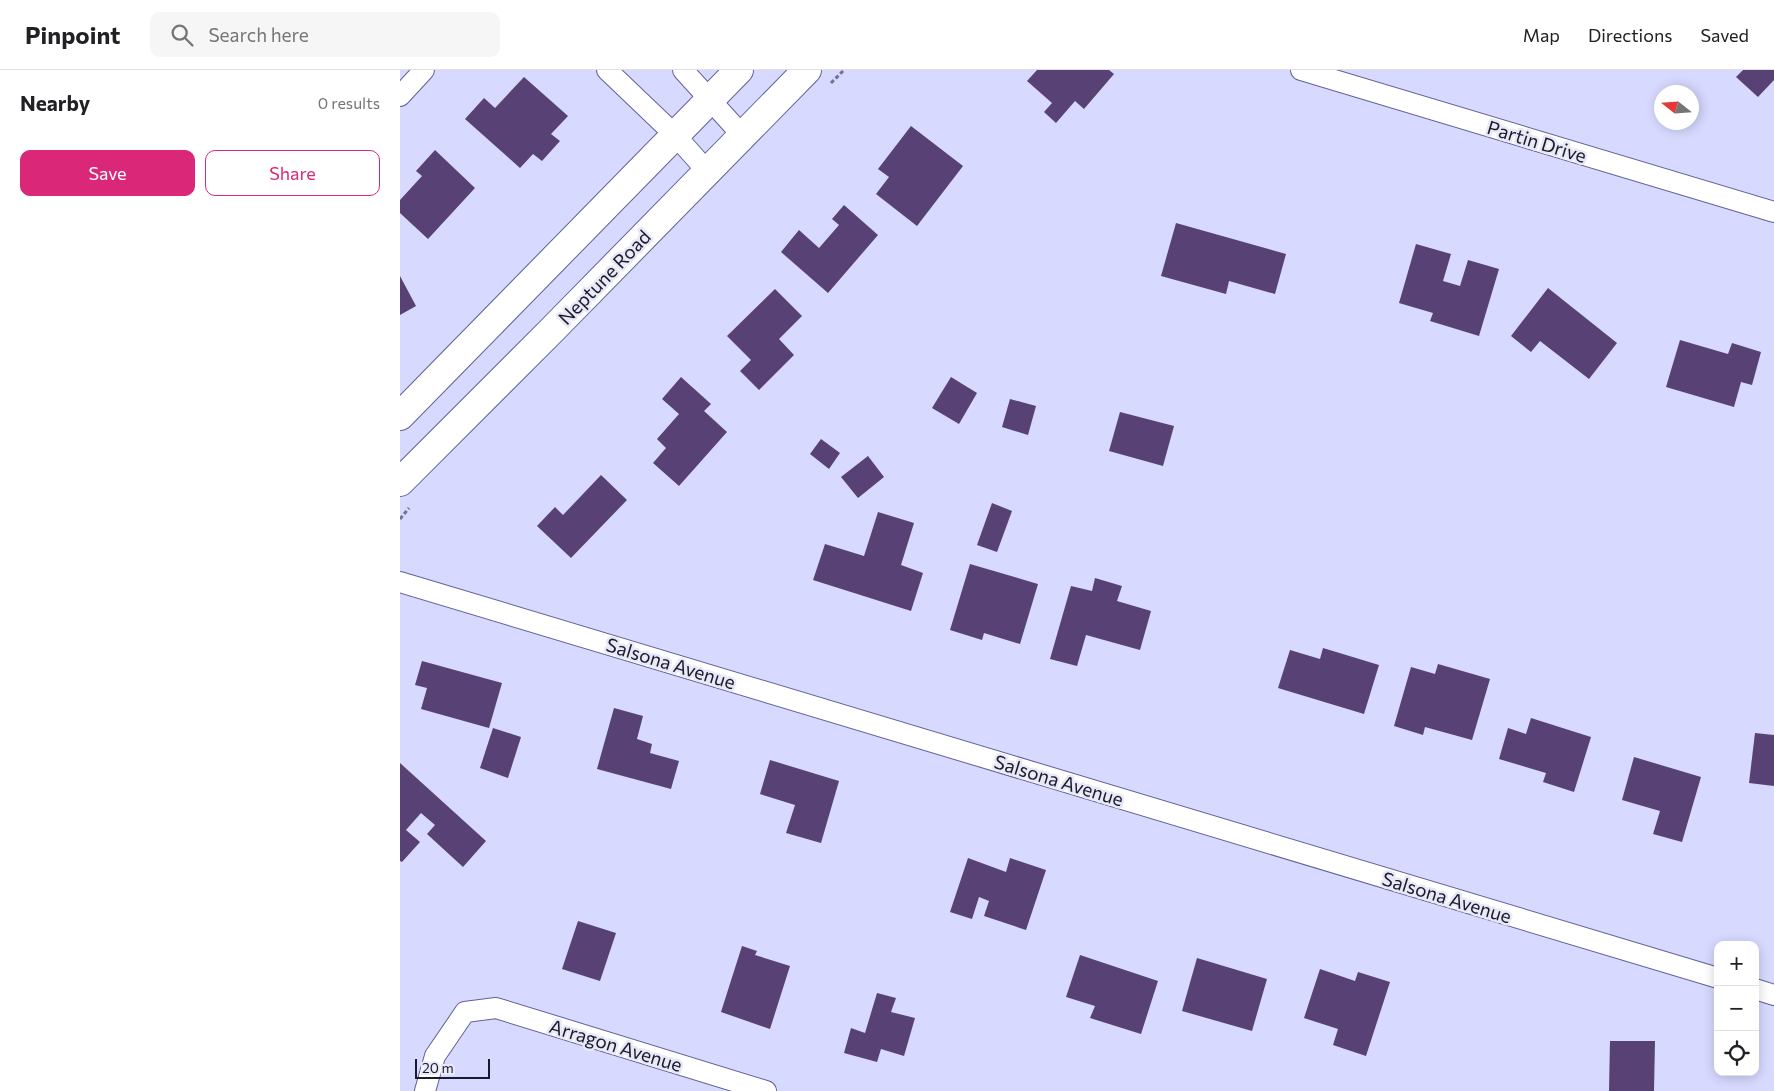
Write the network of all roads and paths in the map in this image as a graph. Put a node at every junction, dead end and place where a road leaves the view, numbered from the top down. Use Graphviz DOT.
graph roads {
  1 [pos="424,70"];
  2 [pos="607,70"];
  3 [pos="683,70"];
  4 [pos="739,70"];
  5 [pos="807,70"];
  6 [pos="1300,70"];
  7 [pos="400,96"];
  8 [pos="711,99"];
  9 [pos="675,135"];
  10 [pos="742,136"];
  11 [pos="707,171"];
  12 [pos="1774,212"];
  13 [pos="400,416"];
  14 [pos="400,482"];
  15 [pos="400,582"];
  16 [pos="1714,977"];
  17 [pos="1759,990"];
  18 [pos="1774,995"];
  19 [pos="425,1091"];
  20 [pos="766,1091"];
  1 -- 7 [label="street"];
  2 -- 9 [label="street"];
  3 -- 8 [label="street"];
  4 -- 8 [label="main road"];
  5 -- 10 [label="main road, Neptune Road"];
  6 -- 12 [label="street, Partin Drive"];
  8 -- 9 [label="main road"];
  8 -- 10 [label="street"];
  9 -- 11 [label="street"];
  9 -- 13 [label="main road"];
  10 -- 11 [label="main road, Neptune Road"];
  11 -- 14 [label="main road, Neptune Road"];
  15 -- 16 [label="street, Salsona Avenue"];
  17 -- 18 [label="street"];
  19 -- 20 [label="street, Arragon Avenue"];
}
